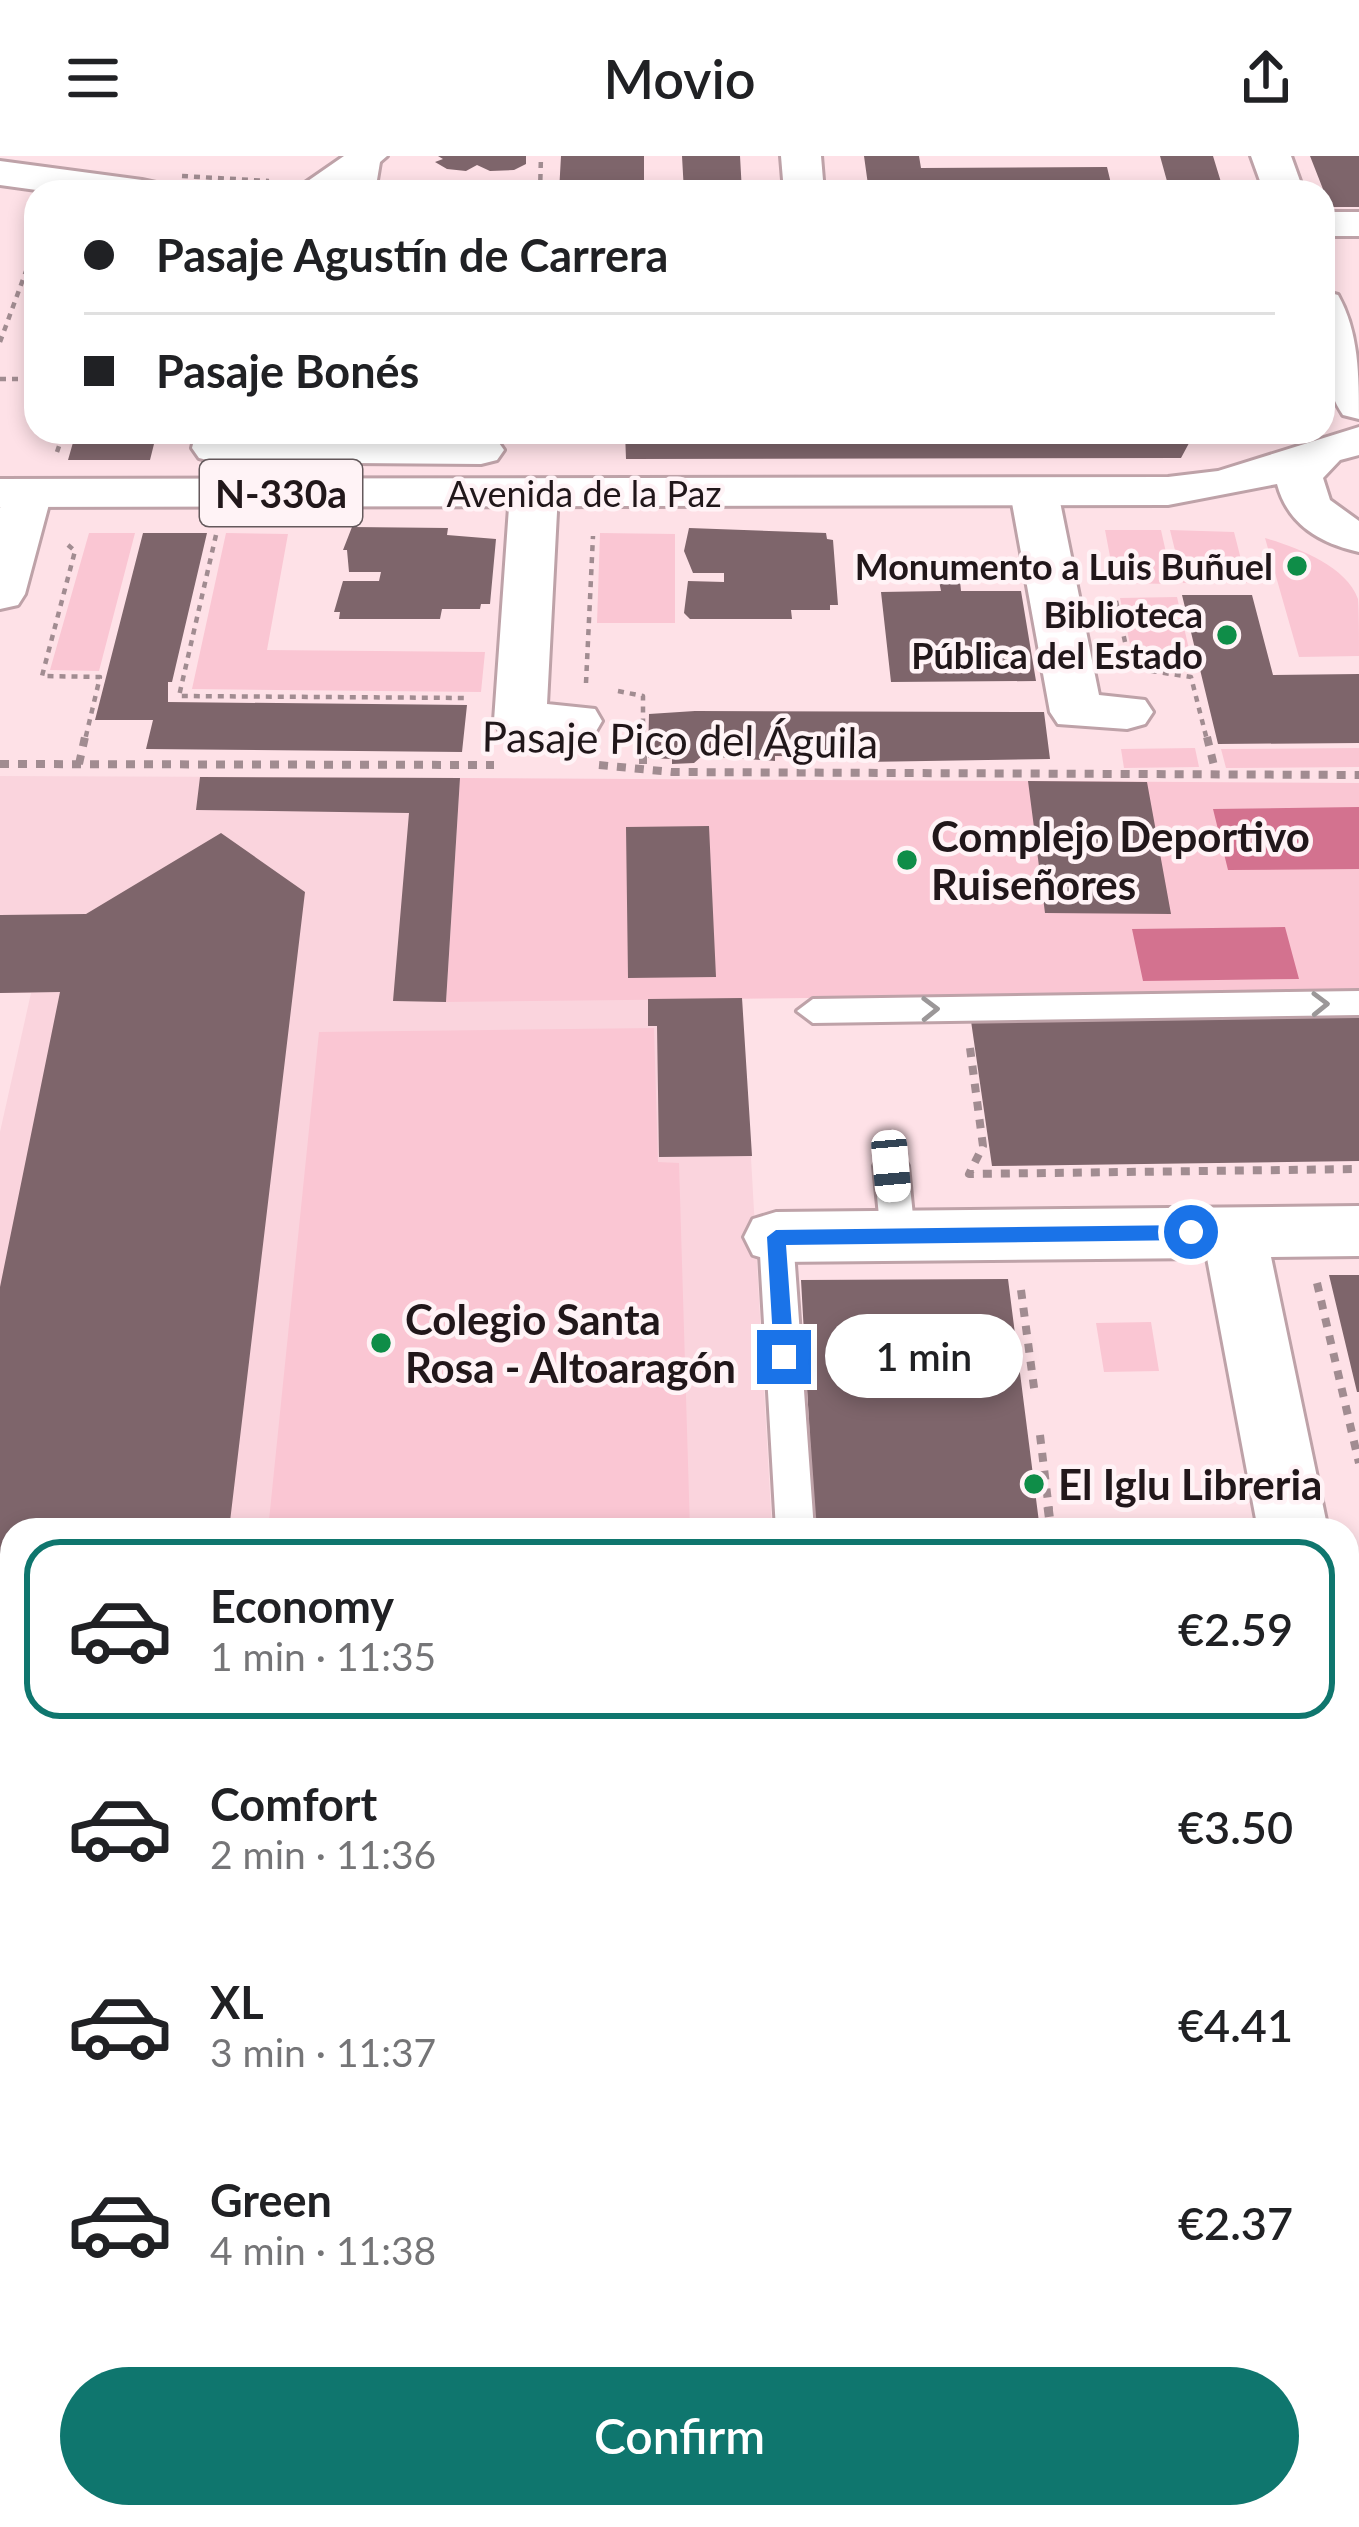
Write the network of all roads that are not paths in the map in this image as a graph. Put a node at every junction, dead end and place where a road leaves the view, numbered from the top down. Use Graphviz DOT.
graph roads {
  1 [pos="369,156"];
  2 [pos="0,173"];
  3 [pos="52,180"];
  4 [pos="338,180"];
  5 [pos="1335,338"];
  6 [pos="1359,405"];
  7 [pos="1359,442"];
  8 [pos="1308,461"];
  9 [pos="233,474"];
  10 [pos="1168,491"];
  11 [pos="1034,492"];
  12 [pos="14,493"];
  13 [pos="534,493"];
  14 [pos="1343,531"];
  15 [pos="0,594"];
  16 [pos="1127,712"];
  17 [pos="590,717"];
  18 [pos="1359,1003"];
  19 [pos="813,1011"];
  20 [pos="891,1166"];
  21 [pos="1234,1232"];
  22 [pos="898,1235"];
  23 [pos="776,1237"];
  24 [pos="1336,1249"];
  25 [pos="794,1518"];
  26 [pos="1291,1518"];
  1 -- 4 [label="main road"];
  2 -- 3 [label="main road"];
  5 -- 6 [label="main road"];
  7 -- 8 [label="main road, N-330a"];
  8 -- 10 [label="main road, Avenida de la Paz / N-330a"];
  8 -- 14 [label="main road, N-330a"];
  9 -- 12 [label="main road, Avenida de la Paz / N-330a"];
  9 -- 13 [label="main road, Avenida de la Paz / N-330a"];
  10 -- 11 [label="main road, Avenida de la Paz / N-330a"];
  10 -- 14 [label="main road, Avenida de la Paz / N-330a"];
  11 -- 13 [label="main road, Avenida de la Paz / N-330a"];
  11 -- 16 [label="main road"];
  12 -- 15 [label="main road"];
  13 -- 17 [label="main road"];
  19 -- 18 [label="lane, one-way"];
  20 -- 22 [label="lane"];
  21 -- 22 [label="main road"];
  21 -- 24 [label="main road"];
  21 -- 26 [label="main road"];
  22 -- 23 [label="main road"];
  23 -- 25 [label="lane"];
}
